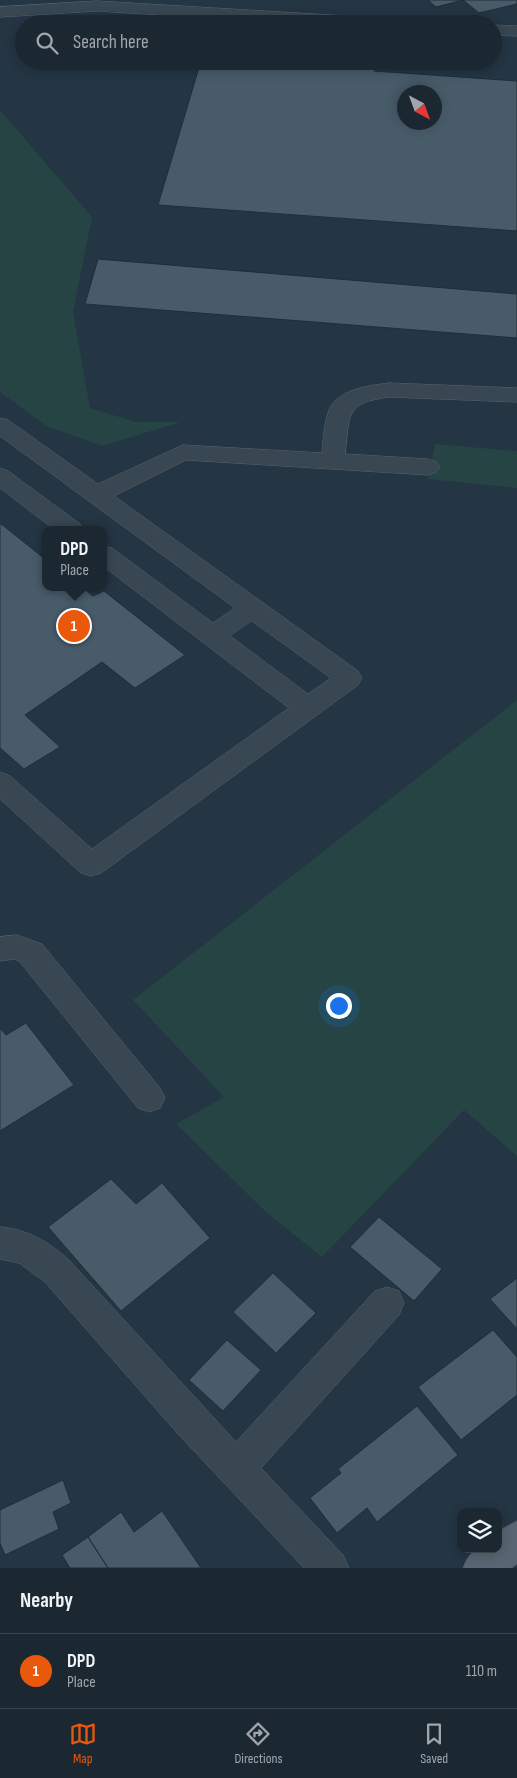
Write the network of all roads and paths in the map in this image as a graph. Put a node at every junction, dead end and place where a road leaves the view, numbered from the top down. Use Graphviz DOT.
graph roads {
  1 [pos="107,3"];
  2 [pos="329,5"];
  3 [pos="0,12"];
  4 [pos="267,15"];
  5 [pos="340,15"];
  6 [pos="502,30"];
  7 [pos="517,31"];
  8 [pos="517,395"];
  9 [pos="0,424"];
  10 [pos="332,461"];
  11 [pos="428,467"];
  12 [pos="0,476"];
  13 [pos="96,495"];
  14 [pos="66,526"];
  15 [pos="107,557"];
  16 [pos="253,608"];
  17 [pos="212,636"];
  18 [pos="308,708"];
  19 [pos="0,783"];
  20 [pos="0,949"];
  21 [pos="149,1098"];
  22 [pos="0,1243"];
  23 [pos="387,1303"];
  24 [pos="236,1468"];
  25 [pos="517,1540"];
  26 [pos="330,1568"];
  27 [pos="482,1568"];
  1 -- 3 [label="street"];
  1 -- 4 [label="street"];
  2 -- 5 [label="street"];
  6 -- 7 [label="street"];
  8 -- 10 [label="street"];
  9 -- 13 [label="street"];
  10 -- 11 [label="street"];
  10 -- 13 [label="street"];
  12 -- 14 [label="street"];
  13 -- 16 [label="street"];
  15 -- 17 [label="street"];
  16 -- 17 [label="street"];
  16 -- 18 [label="street"];
  17 -- 18 [label="street"];
  18 -- 19 [label="street"];
  20 -- 21 [label="street"];
  22 -- 24 [label="street"];
  23 -- 24 [label="street"];
  24 -- 26 [label="street"];
  25 -- 27 [label="main road"];
}
